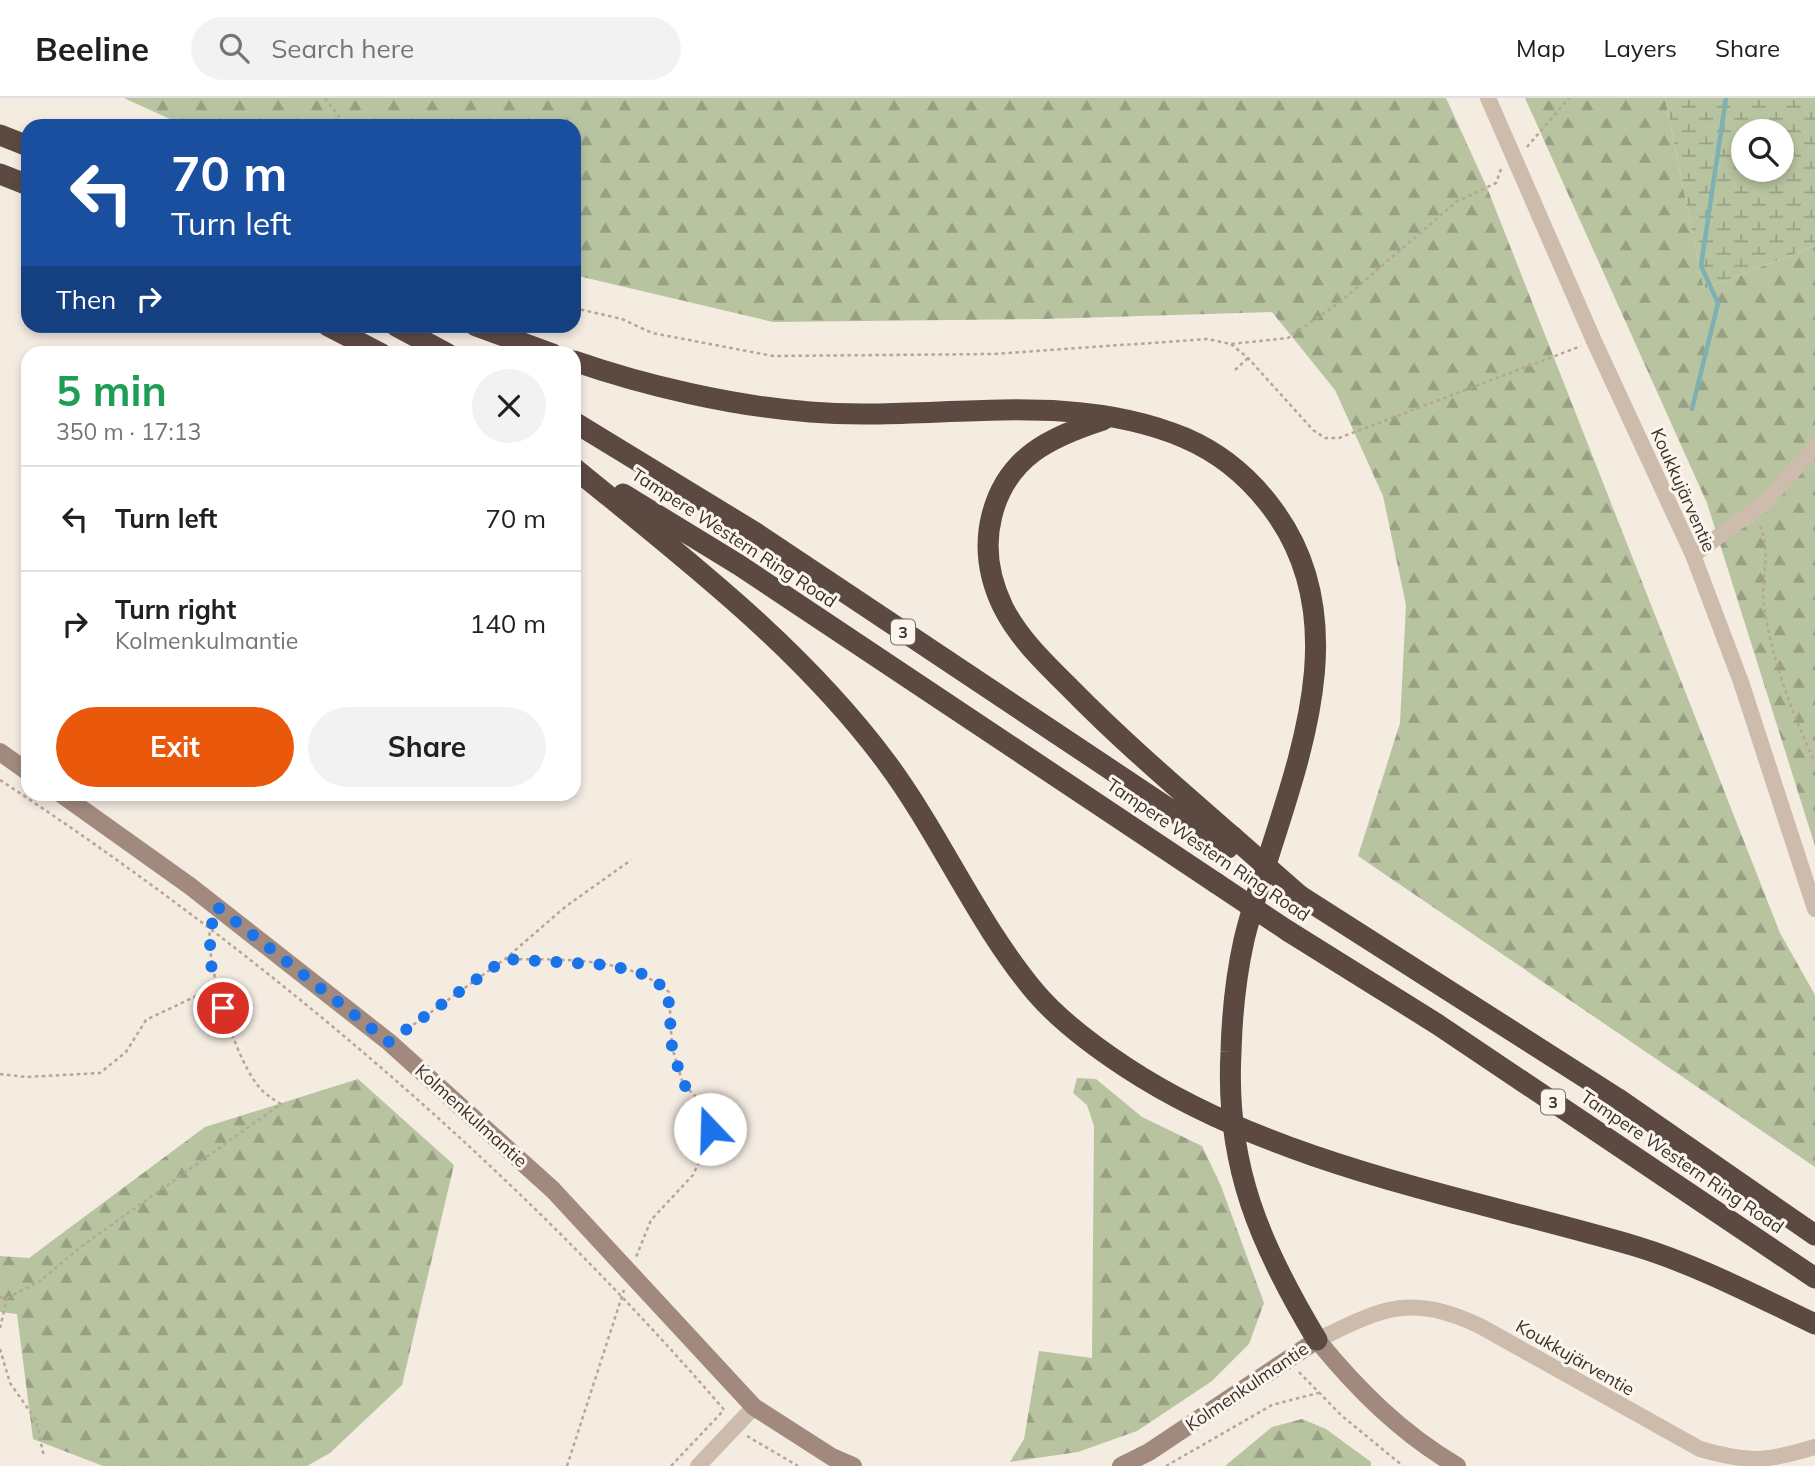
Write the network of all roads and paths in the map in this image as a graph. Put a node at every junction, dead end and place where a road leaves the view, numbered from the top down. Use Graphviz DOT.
graph roads {
  1 [pos="325,98"];
  2 [pos="1488,98"];
  3 [pos="1569,98"];
  4 [pos="341,119"];
  5 [pos="0,135"];
  6 [pos="21,143"];
  7 [pos="1516,160"];
  8 [pos="0,174"];
  9 [pos="21,182"];
  10 [pos="581,309"];
  11 [pos="342,333"];
  12 [pos="409,333"];
  13 [pos="495,333"];
  14 [pos="1594,341"];
  15 [pos="1231,344"];
  16 [pos="367,346"];
  17 [pos="433,346"];
  18 [pos="531,346"];
  19 [pos="1248,358"];
  20 [pos="581,363"];
  21 [pos="1235,370"];
  22 [pos="1111,417"];
  23 [pos="581,426"];
  24 [pos="1815,447"];
  25 [pos="581,470"];
  26 [pos="581,472"];
  27 [pos="1754,512"];
  28 [pos="1693,555"];
  29 [pos="0,752"];
  30 [pos="1815,762"];
  31 [pos="21,767"];
  32 [pos="0,780"];
  33 [pos="21,794"];
  34 [pos="32,801"];
  35 [pos="71,801"];
  36 [pos="1230,842"];
  37 [pos="631,860"];
  38 [pos="216,906"];
  39 [pos="1815,908"];
  40 [pos="210,930"];
  41 [pos="505,959"];
  42 [pos="215,987"];
  43 [pos="389,1042"];
  44 [pos="0,1074"];
  45 [pos="1232,1125"];
  46 [pos="1815,1235"];
  47 [pos="631,1271"];
  48 [pos="1815,1278"];
  49 [pos="0,1297"];
  50 [pos="622,1297"];
  51 [pos="7,1298"];
  52 [pos="1815,1324"];
  53 [pos="0,1328"];
  54 [pos="1317,1340"];
  55 [pos="0,1349"];
  56 [pos="1287,1358"];
  57 [pos="1318,1393"];
  58 [pos="754,1407"];
  59 [pos="724,1410"];
  60 [pos="737,1425"];
  61 [pos="1815,1447"];
  62 [pos="44,1457"];
  63 [pos="567,1466"];
  64 [pos="671,1466"];
  65 [pos="698,1466"];
  66 [pos="798,1466"];
  67 [pos="853,1466"];
  68 [pos="1121,1466"];
  69 [pos="1166,1466"];
  70 [pos="1403,1466"];
  71 [pos="1457,1466"];
  1 -- 4 [label="path"];
  2 -- 7 [label="street, Koukkujärventie"];
  3 -- 7 [label="path"];
  5 -- 6 [label="highway"];
  7 -- 14 [label="street, Koukkujärventie"];
  7 -- 15 [label="path"];
  8 -- 9 [label="highway"];
  10 -- 15 [label="path"];
  11 -- 16 [label="highway"];
  12 -- 17 [label="highway"];
  13 -- 18 [label="highway"];
  14 -- 19 [label="path"];
  14 -- 28 [label="street, Koukkujärventie"];
  15 -- 19 [label="path"];
  19 -- 21 [label="path"];
  20 -- 22 [label="highway"];
  22 -- 36 [label="highway"];
  22 -- 45 [label="highway"];
  23 -- 36 [label="highway, Tampere Western Ring Road / 3"];
  24 -- 27 [label="street"];
  25 -- 48 [label="highway, Tampere Western Ring Road / 3, bridge"];
  26 -- 45 [label="highway"];
  27 -- 28 [label="street"];
  27 -- 30 [label="path"];
  28 -- 39 [label="street, Koukkujärventie"];
  29 -- 31 [label="street"];
  32 -- 33 [label="path"];
  34 -- 40 [label="path"];
  35 -- 38 [label="street, Kolmenkulmantie"];
  36 -- 46 [label="highway, Tampere Western Ring Road / 3, bridge"];
  37 -- 41 [label="path"];
  38 -- 40 [label="path"];
  38 -- 43 [label="street, Kolmenkulmantie"];
  40 -- 42 [label="path"];
  40 -- 50 [label="path"];
  41 -- 43 [label="path"];
  41 -- 47 [label="path"];
  42 -- 44 [label="path"];
  42 -- 51 [label="path"];
  43 -- 47 [label="street, Kolmenkulmantie"];
  45 -- 52 [label="highway"];
  45 -- 54 [label="highway"];
  47 -- 50 [label="path"];
  47 -- 58 [label="street, Kolmenkulmantie"];
  49 -- 51 [label="path"];
  50 -- 59 [label="path"];
  50 -- 63 [label="path"];
  51 -- 53 [label="path"];
  54 -- 56 [label="street, Kolmenkulmantie"];
  54 -- 61 [label="street, Koukkujärventie"];
  54 -- 71 [label="street, Kolmenkulmantie"];
  55 -- 62 [label="path"];
  56 -- 57 [label="path"];
  56 -- 68 [label="street, Kolmenkulmantie"];
  57 -- 69 [label="path"];
  57 -- 70 [label="path"];
  58 -- 60 [label="street"];
  58 -- 67 [label="street, Kolmenkulmantie"];
  59 -- 60 [label="path"];
  59 -- 64 [label="path"];
  60 -- 65 [label="street"];
  60 -- 66 [label="path"];
}
